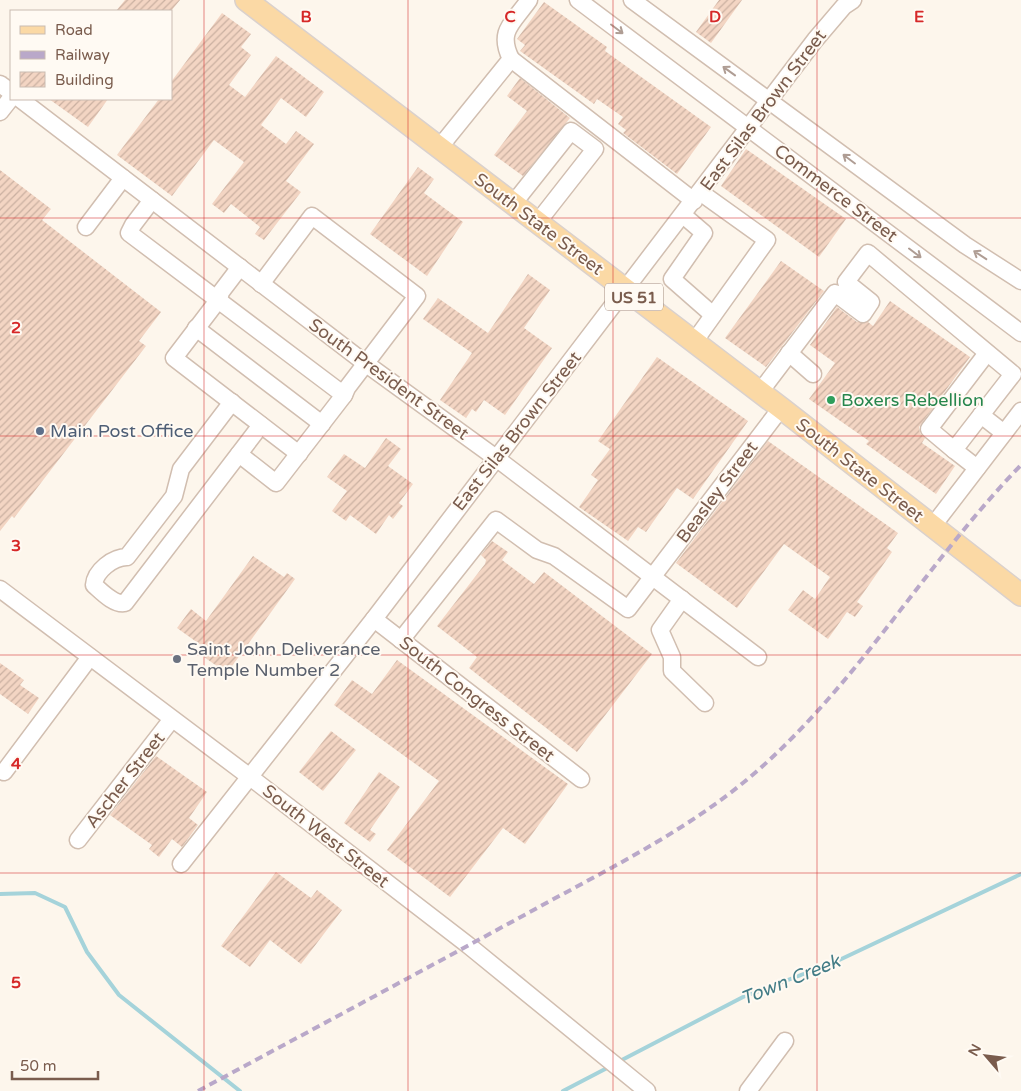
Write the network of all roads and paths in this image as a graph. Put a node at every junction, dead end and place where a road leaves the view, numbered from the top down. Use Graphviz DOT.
graph roads {
  1 [pos="246,0"];
  2 [pos="529,0"];
  3 [pos="578,0"];
  4 [pos="632,0"];
  5 [pos="848,2"];
  6 [pos="511,59"];
  7 [pos="0,84"];
  8 [pos="769,99"];
  9 [pos="8,102"];
  10 [pos="748,126"];
  11 [pos="439,148"];
  12 [pos="123,178"];
  13 [pos="697,196"];
  14 [pos="155,202"];
  15 [pos="513,204"];
  16 [pos="683,215"];
  17 [pos="538,223"];
  18 [pos="86,227"];
  19 [pos="242,269"];
  20 [pos="1021,281"];
  21 [pos="261,284"];
  22 [pos="626,290"];
  23 [pos="219,300"];
  24 [pos="714,315"];
  25 [pos="196,328"];
  26 [pos="1021,333"];
  27 [pos="694,342"];
  28 [pos="987,353"];
  29 [pos="789,354"];
  30 [pos="368,364"];
  31 [pos="814,374"];
  32 [pos="760,392"];
  33 [pos="344,395"];
  34 [pos="232,402"];
  35 [pos="781,408"];
  36 [pos="1021,411"];
  37 [pos="981,415"];
  38 [pos="322,424"];
  39 [pos="261,425"];
  40 [pos="1004,433"];
  41 [pos="954,450"];
  42 [pos="239,454"];
  43 [pos="299,454"];
  44 [pos="496,458"];
  45 [pos="977,468"];
  46 [pos="932,527"];
  47 [pos="653,576"];
  48 [pos="0,589"];
  49 [pos="1021,594"];
  50 [pos="682,599"];
  51 [pos="374,619"];
  52 [pos="401,640"];
  53 [pos="758,657"];
  54 [pos="90,658"];
  55 [pos="705,703"];
  56 [pos="172,719"];
  57 [pos="4,772"];
  58 [pos="250,777"];
  59 [pos="581,779"];
  60 [pos="78,840"];
  61 [pos="181,864"];
  62 [pos="785,1041"];
  63 [pos="646,1090"];
  64 [pos="748,1091"];
  1 -- 11 [label="main road, South State Street / US 51"];
  2 -- 6 [label="street"];
  3 -- 10 [label="street, Commerce Street, one-way"];
  8 -- 4 [label="street, Commerce Street, one-way"];
  5 -- 8 [label="street, East Silas Brown Street"];
  6 -- 11 [label="street"];
  6 -- 13 [label="street"];
  7 -- 9 [label="street, South President Street"];
  8 -- 10 [label="street, East Silas Brown Street"];
  20 -- 8 [label="street, Commerce Street, one-way"];
  9 -- 12 [label="street, South President Street"];
  10 -- 13 [label="street, East Silas Brown Street"];
  10 -- 26 [label="street, Commerce Street, one-way"];
  11 -- 15 [label="main road, South State Street / US 51"];
  12 -- 14 [label="street, South President Street"];
  12 -- 18 [label="street"];
  13 -- 16 [label="street, East Silas Brown Street"];
  13 -- 24 [label="street"];
  14 -- 19 [label="street, South President Street"];
  14 -- 23 [label="street"];
  15 -- 17 [label="main road, South State Street / US 51"];
  15 -- 17 [label="street"];
  16 -- 22 [label="street, East Silas Brown Street"];
  16 -- 24 [label="street"];
  17 -- 22 [label="main road, South State Street / US 51"];
  19 -- 21 [label="street, South President Street"];
  19 -- 23 [label="street"];
  21 -- 30 [label="street, South President Street"];
  21 -- 30 [label="street"];
  22 -- 27 [label="main road, South State Street / US 51"];
  22 -- 44 [label="street, East Silas Brown Street"];
  23 -- 25 [label="street"];
  23 -- 33 [label="street"];
  24 -- 27 [label="street"];
  25 -- 34 [label="street"];
  25 -- 38 [label="street"];
  27 -- 32 [label="main road, South State Street / US 51"];
  28 -- 29 [label="street"];
  28 -- 37 [label="street"];
  28 -- 41 [label="street"];
  29 -- 31 [label="street"];
  29 -- 32 [label="street"];
  30 -- 33 [label="street"];
  30 -- 44 [label="street, South President Street"];
  32 -- 35 [label="main road, South State Street / US 51"];
  33 -- 38 [label="street"];
  34 -- 39 [label="street"];
  34 -- 42 [label="street"];
  35 -- 46 [label="main road, South State Street / US 51"];
  35 -- 47 [label="street, Beasley Street"];
  36 -- 40 [label="street"];
  37 -- 40 [label="street"];
  37 -- 41 [label="street"];
  38 -- 43 [label="street"];
  39 -- 42 [label="street"];
  39 -- 43 [label="street"];
  40 -- 45 [label="street"];
  41 -- 45 [label="street"];
  42 -- 43 [label="street"];
  44 -- 47 [label="street, South President Street"];
  44 -- 51 [label="street, East Silas Brown Street"];
  45 -- 46 [label="street"];
  46 -- 49 [label="main road, South State Street / US 51"];
  47 -- 50 [label="street, South President Street"];
  47 -- 52 [label="street, Beasley Street"];
  48 -- 54 [label="street, South West Street"];
  50 -- 53 [label="street, South President Street"];
  50 -- 55 [label="street"];
  51 -- 52 [label="street, South Congress Street"];
  51 -- 58 [label="street, East Silas Brown Street"];
  52 -- 59 [label="street, South Congress Street"];
  54 -- 56 [label="street, South West Street"];
  54 -- 57 [label="street"];
  56 -- 58 [label="street, South West Street"];
  56 -- 60 [label="street, Ascher Street"];
  58 -- 61 [label="street, East Silas Brown Street"];
  58 -- 63 [label="street, South West Street"];
  62 -- 64 [label="street"];
}
